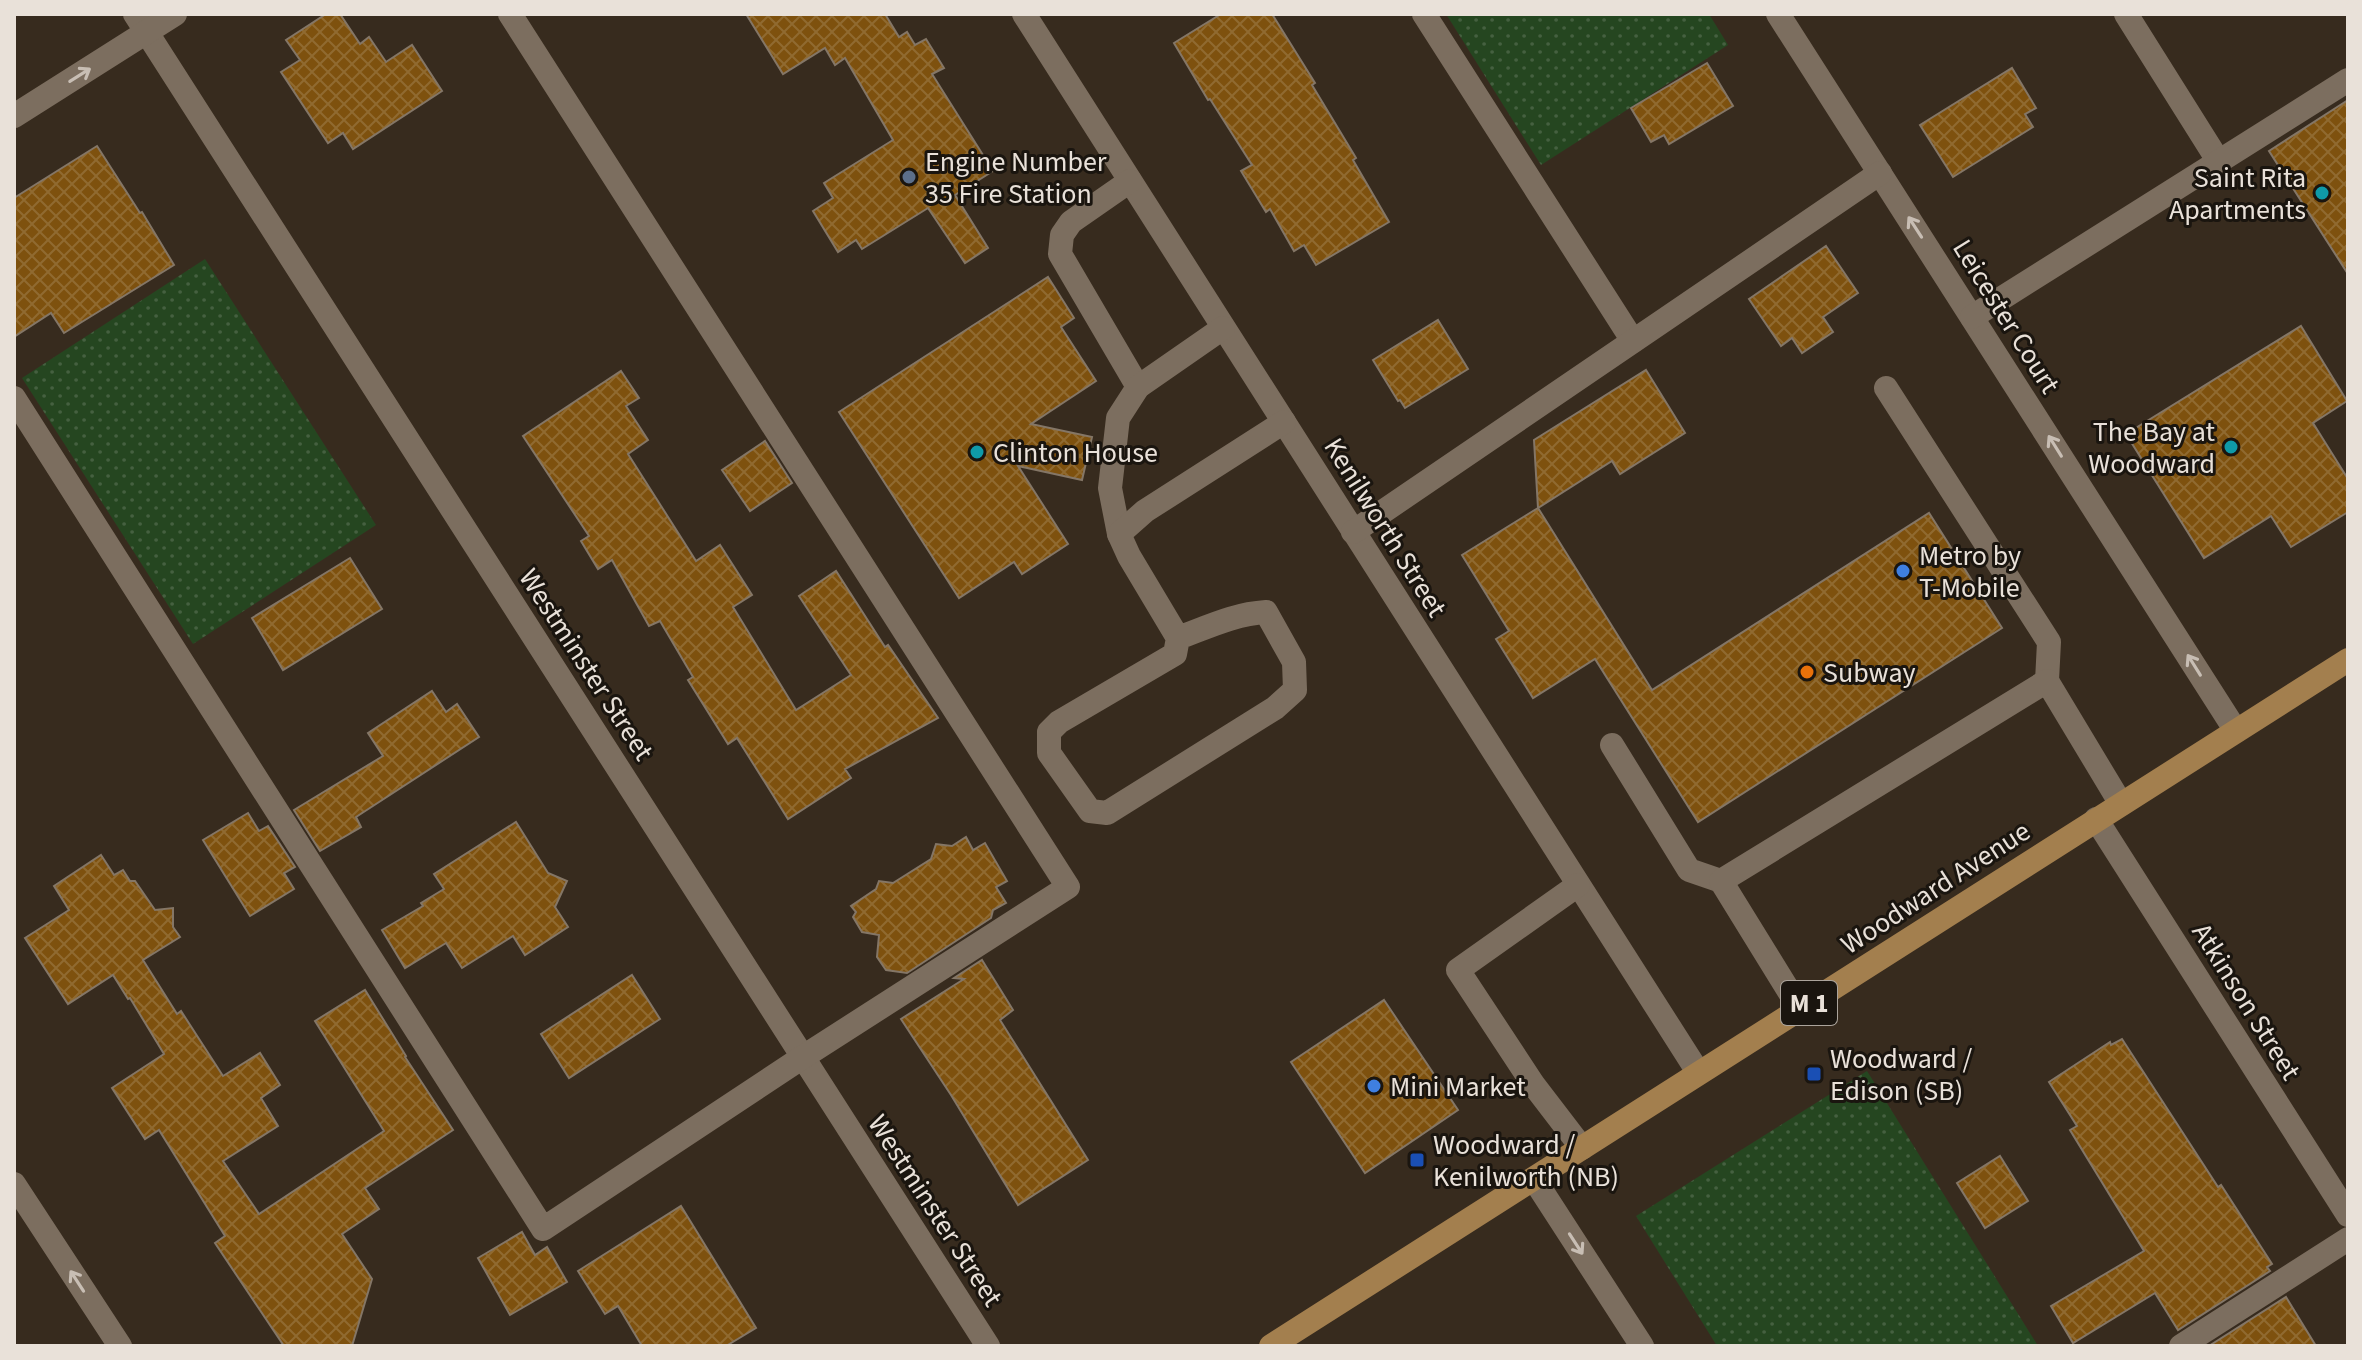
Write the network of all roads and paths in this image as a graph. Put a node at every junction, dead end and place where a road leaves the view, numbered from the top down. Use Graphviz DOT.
graph roads {
  1 [pos="175,14"];
  2 [pos="510,14"];
  3 [pos="1024,14"];
  4 [pos="1424,14"];
  5 [pos="1778,14"];
  6 [pos="2126,14"];
  7 [pos="141,23"];
  8 [pos="2348,80"];
  9 [pos="14,116"];
  10 [pos="2219,162"];
  11 [pos="1880,173"];
  12 [pos="1130,181"];
  13 [pos="1972,317"];
  14 [pos="1223,328"];
  15 [pos="1633,341"];
  16 [pos="1138,387"];
  17 [pos="1886,388"];
  18 [pos="14,398"];
  19 [pos="1284,422"];
  20 [pos="1353,532"];
  21 [pos="1119,534"];
  22 [pos="1178,638"];
  23 [pos="2348,660"];
  24 [pos="2047,681"];
  25 [pos="2236,731"];
  26 [pos="1612,745"];
  27 [pos="2121,804"];
  28 [pos="2096,819"];
  29 [pos="1721,881"];
  30 [pos="1578,885"];
  31 [pos="1800,1009"];
  32 [pos="803,1057"];
  33 [pos="1698,1072"];
  34 [pos="1582,1148"];
  35 [pos="1534,1179"];
  36 [pos="14,1184"];
  37 [pos="2348,1215"];
  38 [pos="2348,1239"];
  39 [pos="120,1346"];
  40 [pos="988,1346"];
  41 [pos="1271,1346"];
  42 [pos="1642,1346"];
  43 [pos="2181,1346"];
  1 -- 7 [label="street"];
  2 -- 32 [label="street"];
  3 -- 12 [label="street, Kenilworth Street"];
  4 -- 15 [label="street"];
  5 -- 11 [label="street, Leicester Court"];
  6 -- 10 [label="street"];
  9 -- 7 [label="street, one-way"];
  7 -- 32 [label="street, Westminster Street"];
  8 -- 10 [label="street"];
  10 -- 13 [label="street"];
  13 -- 11 [label="street, Leicester Court, one-way"];
  11 -- 15 [label="street"];
  12 -- 14 [label="street, Kenilworth Street"];
  12 -- 16 [label="street"];
  25 -- 13 [label="street, Leicester Court, one-way"];
  14 -- 16 [label="street"];
  14 -- 19 [label="street, Kenilworth Street"];
  15 -- 20 [label="street"];
  16 -- 21 [label="street"];
  17 -- 24 [label="street"];
  18 -- 32 [label="street"];
  19 -- 20 [label="street, Kenilworth Street"];
  19 -- 21 [label="street"];
  20 -- 30 [label="street, Kenilworth Street"];
  21 -- 22 [label="street"];
  22 -- 22 [label="street"];
  23 -- 25 [label="main road, Woodward Avenue / M 1"];
  24 -- 27 [label="street"];
  24 -- 29 [label="street"];
  25 -- 27 [label="main road, Woodward Avenue / M 1"];
  26 -- 29 [label="street"];
  27 -- 28 [label="main road, Woodward Avenue / M 1"];
  28 -- 31 [label="main road, Woodward Avenue / M 1"];
  28 -- 37 [label="street, Atkinson Street"];
  29 -- 31 [label="street"];
  30 -- 33 [label="street, Kenilworth Street"];
  30 -- 34 [label="street"];
  31 -- 33 [label="main road, Woodward Avenue / M 1"];
  32 -- 40 [label="street, Westminster Street"];
  33 -- 34 [label="main road, Woodward Avenue / M 1"];
  34 -- 35 [label="main road, Woodward Avenue / M 1"];
  35 -- 41 [label="main road, Woodward Avenue / M 1"];
  35 -- 42 [label="street, one-way"];
  39 -- 36 [label="street, one-way"];
  38 -- 43 [label="street"];
}
